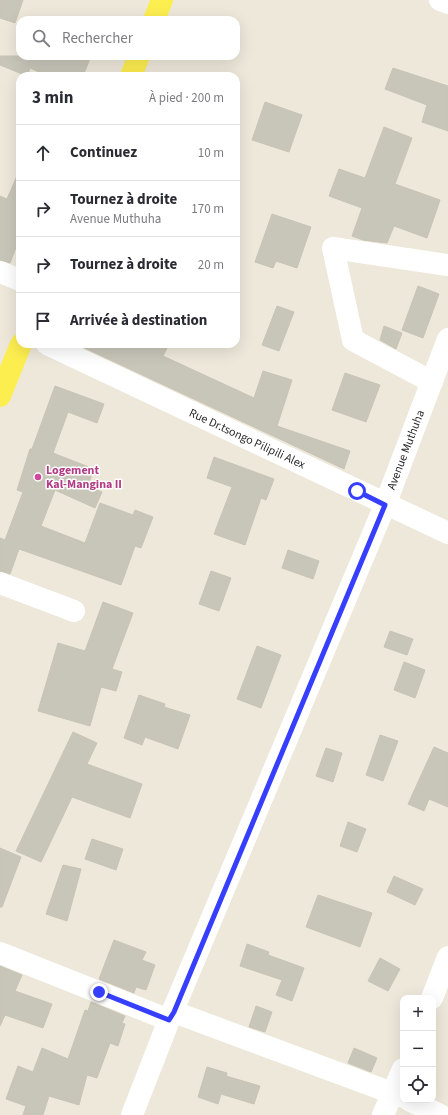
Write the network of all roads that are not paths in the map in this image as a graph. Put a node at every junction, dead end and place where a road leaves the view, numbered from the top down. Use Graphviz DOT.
graph roads {
  1 [pos="162,0"];
  2 [pos="440,0"];
  3 [pos="448,3"];
  4 [pos="156,16"];
  5 [pos="137,60"];
  6 [pos="133,72"];
  7 [pos="448,265"];
  8 [pos="0,272"];
  9 [pos="16,278"];
  10 [pos="448,339"];
  11 [pos="19,348"];
  12 [pos="55,348"];
  13 [pos="432,382"];
  14 [pos="0,396"];
  15 [pos="385,505"];
  16 [pos="448,533"];
  17 [pos="0,582"];
  18 [pos="74,611"];
  19 [pos="0,953"];
  20 [pos="448,957"];
  21 [pos="433,995"];
  22 [pos="172,1016"];
  23 [pos="400,1096"];
  24 [pos="400,1099"];
  25 [pos="415,1103"];
  26 [pos="132,1115"];
  27 [pos="383,1115"];
  28 [pos="440,1115"];
  1 -- 4 [label="main road"];
  2 -- 3 [label="street"];
  5 -- 6 [label="main road"];
  7 -- 13 [label="street"];
  8 -- 9 [label="street"];
  10 -- 13 [label="street, Avenue Muthuha"];
  11 -- 14 [label="main road"];
  12 -- 15 [label="street, Rue Dr.tsongo Pilipili Alex"];
  13 -- 15 [label="street, Avenue Muthuha"];
  15 -- 16 [label="street, Rue Dr.tsongo Pilipili Alex"];
  15 -- 22 [label="street, Avenue Muthuha"];
  17 -- 18 [label="street"];
  19 -- 22 [label="street"];
  20 -- 21 [label="street"];
  22 -- 23 [label="street"];
  22 -- 26 [label="street, Avenue Muthuha"];
  24 -- 27 [label="street"];
  25 -- 28 [label="street"];
}
